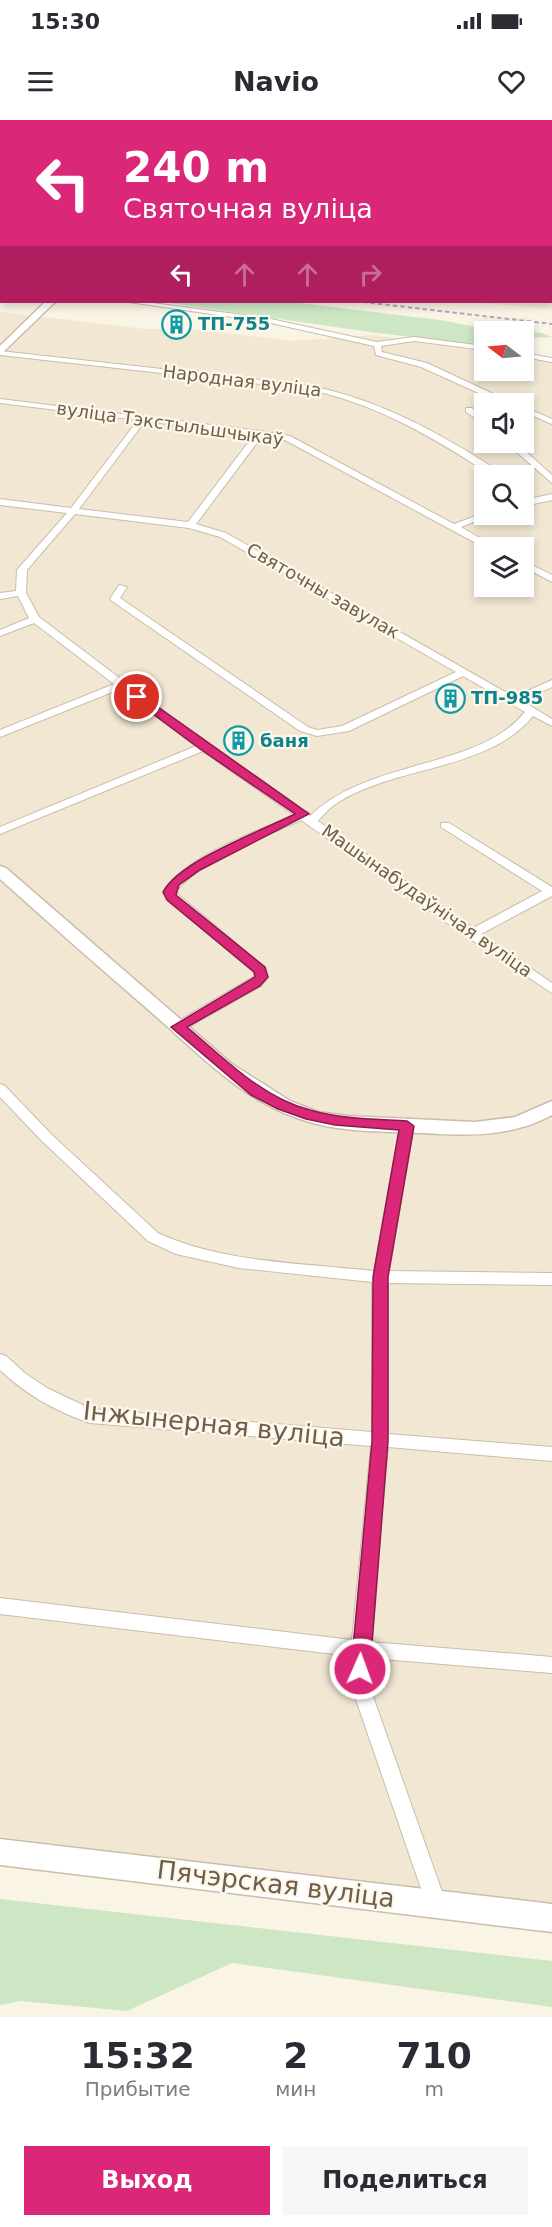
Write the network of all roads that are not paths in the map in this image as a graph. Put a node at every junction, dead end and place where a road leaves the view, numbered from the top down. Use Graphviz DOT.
graph roads {
  1 [pos="49,303"];
  2 [pos="140,303"];
  3 [pos="377,344"];
  4 [pos="474,347"];
  5 [pos="0,353"];
  6 [pos="534,357"];
  7 [pos="552,362"];
  8 [pos="486,393"];
  9 [pos="0,401"];
  10 [pos="469,410"];
  11 [pos="474,414"];
  12 [pos="534,414"];
  13 [pos="143,419"];
  14 [pos="552,422"];
  15 [pos="260,433"];
  16 [pos="521,453"];
  17 [pos="481,465"];
  18 [pos="552,480"];
  19 [pos="552,497"];
  20 [pos="534,501"];
  21 [pos="0,502"];
  22 [pos="73,511"];
  23 [pos="474,519"];
  24 [pos="190,525"];
  25 [pos="454,526"];
  26 [pos="474,537"];
  27 [pos="534,569"];
  28 [pos="552,579"];
  29 [pos="122,587"];
  30 [pos="21,593"];
  31 [pos="0,596"];
  32 [pos="35,619"];
  33 [pos="0,633"];
  34 [pos="464,672"];
  35 [pos="120,684"];
  36 [pos="552,684"];
  37 [pos="514,700"];
  38 [pos="532,711"];
  39 [pos="552,723"];
  40 [pos="0,734"];
  41 [pos="204,747"];
  42 [pos="308,817"];
  43 [pos="445,825"];
  44 [pos="0,831"];
  45 [pos="0,871"];
  46 [pos="552,892"];
  47 [pos="471,934"];
  48 [pos="552,989"];
  49 [pos="178,1027"];
  50 [pos="0,1089"];
  51 [pos="552,1107"];
  52 [pos="407,1126"];
  53 [pos="380,1277"];
  54 [pos="552,1279"];
  55 [pos="0,1360"];
  56 [pos="380,1441"];
  57 [pos="552,1454"];
  58 [pos="0,1606"];
  59 [pos="360,1649"];
  60 [pos="552,1665"];
  61 [pos="0,1852"];
  62 [pos="436,1903"];
  63 [pos="552,1918"];
  1 -- 5 [label="street"];
  2 -- 3 [label="street"];
  3 -- 4 [label="street"];
  3 -- 8 [label="street"];
  5 -- 17 [label="street, Народная вуліца"];
  6 -- 7 [label="street"];
  9 -- 13 [label="street, вуліца Тэкстыльшчыкаў"];
  10 -- 11 [label="street"];
  12 -- 14 [label="street"];
  13 -- 15 [label="street, вуліца Тэкстыльшчыкаў"];
  13 -- 22 [label="street"];
  15 -- 24 [label="street"];
  15 -- 25 [label="street, вуліца Тэкстыльшчыкаў"];
  16 -- 18 [label="street"];
  19 -- 20 [label="street"];
  21 -- 22 [label="street, Святочны завулак"];
  22 -- 24 [label="street, Святочны завулак"];
  22 -- 30 [label="street"];
  23 -- 25 [label="street"];
  24 -- 34 [label="street, Святочны завулак"];
  25 -- 26 [label="street, вуліца Тэкстыльшчыкаў"];
  27 -- 28 [label="street"];
  29 -- 34 [label="street"];
  30 -- 31 [label="street"];
  30 -- 32 [label="street, Машынабудаўнічая вуліца"];
  32 -- 33 [label="street"];
  32 -- 35 [label="street, Машынабудаўнічая вуліца"];
  34 -- 37 [label="street, Святочны завулак"];
  35 -- 40 [label="street"];
  35 -- 41 [label="street, Машынабудаўнічая вуліца"];
  36 -- 37 [label="street"];
  37 -- 38 [label="street, Святочны завулак"];
  38 -- 39 [label="street, Святочны завулак"];
  38 -- 42 [label="street"];
  41 -- 42 [label="street, Машынабудаўнічая вуліца"];
  41 -- 44 [label="street"];
  42 -- 47 [label="street, Машынабудаўнічая вуліца"];
  42 -- 49 [label="street"];
  43 -- 46 [label="street"];
  45 -- 49 [label="street"];
  46 -- 47 [label="street"];
  47 -- 48 [label="street, Машынабудаўнічая вуліца"];
  49 -- 52 [label="street"];
  50 -- 53 [label="street"];
  51 -- 52 [label="street"];
  52 -- 53 [label="street"];
  53 -- 54 [label="street"];
  53 -- 56 [label="street"];
  55 -- 56 [label="street, Інжынерная вуліца"];
  56 -- 57 [label="street, Інжынерная вуліца"];
  56 -- 59 [label="street"];
  58 -- 59 [label="street"];
  59 -- 60 [label="street"];
  59 -- 62 [label="street"];
  61 -- 62 [label="street, Пячэрская вуліца"];
  62 -- 63 [label="street, Пячэрская вуліца"];
}
